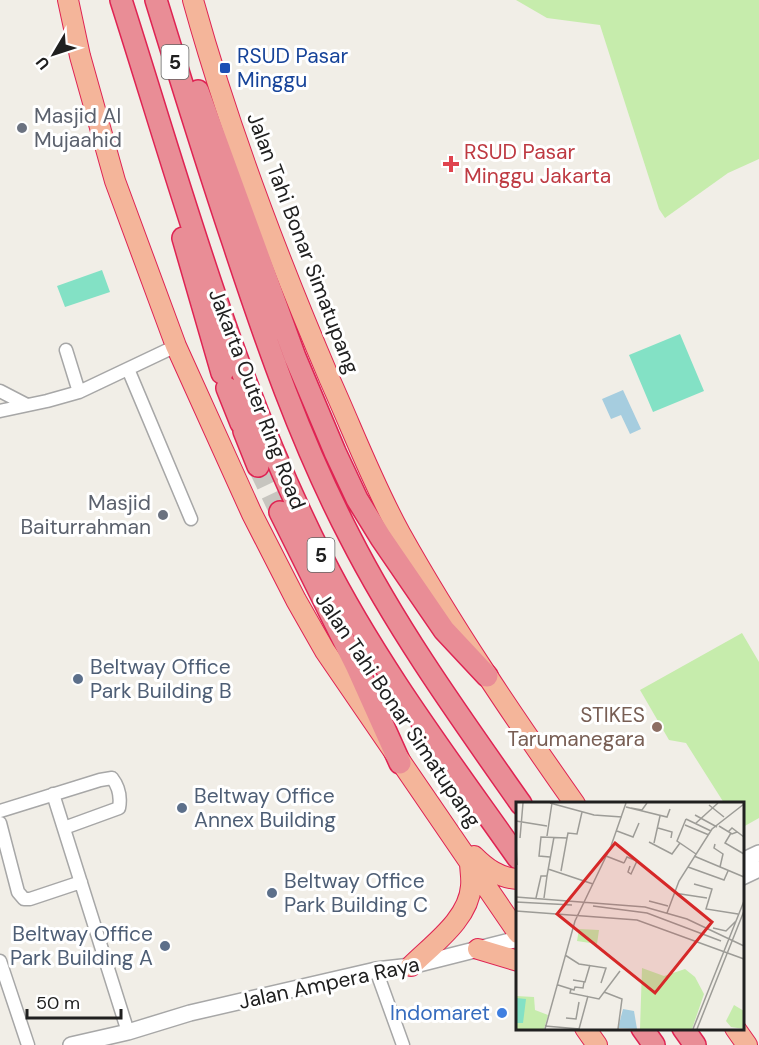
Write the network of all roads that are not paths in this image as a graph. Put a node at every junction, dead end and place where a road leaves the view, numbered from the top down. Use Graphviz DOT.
graph roads {
  1 [pos="53,0"];
  2 [pos="68,0"];
  3 [pos="120,0"];
  4 [pos="156,0"];
  5 [pos="166,0"];
  6 [pos="193,0"];
  7 [pos="80,56"];
  8 [pos="176,346"];
  9 [pos="66,350"];
  10 [pos="128,369"];
  11 [pos="0,391"];
  12 [pos="79,392"];
  13 [pos="27,405"];
  14 [pos="0,411"];
  15 [pos="258,466"];
  16 [pos="280,512"];
  17 [pos="192,519"];
  18 [pos="487,676"];
  19 [pos="400,763"];
  20 [pos="53,794"];
  21 [pos="520,802"];
  22 [pos="572,802"];
  23 [pos="0,811"];
  24 [pos="0,823"];
  25 [pos="64,828"];
  26 [pos="451,834"];
  27 [pos="759,854"];
  28 [pos="516,855"];
  29 [pos="744,860"];
  30 [pos="470,862"];
  31 [pos="759,869"];
  32 [pos="744,876"];
  33 [pos="516,879"];
  34 [pos="81,882"];
  35 [pos="516,930"];
  36 [pos="516,940"];
  37 [pos="478,949"];
  38 [pos="516,960"];
  39 [pos="0,961"];
  40 [pos="411,966"];
  41 [pos="376,970"];
  42 [pos="586,1030"];
  43 [pos="595,1030"];
  44 [pos="643,1030"];
  45 [pos="684,1030"];
  46 [pos="736,1030"];
  47 [pos="128,1032"];
  48 [pos="28,1045"];
  49 [pos="71,1045"];
  50 [pos="403,1045"];
  51 [pos="597,1045"];
  52 [pos="654,1045"];
  53 [pos="694,1045"];
  54 [pos="747,1045"];
  1 -- 7 [label="highway"];
  2 -- 7 [label="highway, Jalan Tahi Bonar Simatupang"];
  3 -- 15 [label="highway"];
  3 -- 28 [label="highway, Jakarta Outer Ring Road / 5"];
  4 -- 21 [label="highway, Jakarta Outer Ring Road / 5"];
  5 -- 18 [label="highway"];
  6 -- 18 [label="highway, Jalan Tahi Bonar Simatupang"];
  7 -- 8 [label="highway, Jalan Tahi Bonar Simatupang"];
  8 -- 10 [label="street"];
  8 -- 19 [label="highway, Jalan Tahi Bonar Simatupang"];
  9 -- 12 [label="street"];
  10 -- 12 [label="street"];
  10 -- 17 [label="street"];
  11 -- 13 [label="street"];
  12 -- 13 [label="street"];
  13 -- 14 [label="street"];
  16 -- 19 [label="highway"];
  18 -- 22 [label="highway, Jalan Tahi Bonar Simatupang"];
  19 -- 26 [label="highway, Jalan Tahi Bonar Simatupang"];
  20 -- 23 [label="street"];
  20 -- 25 [label="street"];
  20 -- 25 [label="street"];
  24 -- 34 [label="street"];
  25 -- 34 [label="street"];
  26 -- 30 [label="highway, Jalan Tahi Bonar Simatupang"];
  26 -- 33 [label="highway"];
  27 -- 29 [label="street"];
  30 -- 35 [label="highway, Jalan Tahi Bonar Simatupang"];
  30 -- 40 [label="highway"];
  31 -- 32 [label="street"];
  34 -- 47 [label="street"];
  36 -- 37 [label="street, Jalan Ampera Raya"];
  37 -- 38 [label="highway"];
  37 -- 40 [label="street, Jalan Ampera Raya"];
  39 -- 48 [label="street"];
  40 -- 41 [label="street, Jalan Ampera Raya"];
  41 -- 47 [label="street, Jalan Ampera Raya"];
  41 -- 50 [label="street"];
  42 -- 51 [label="highway"];
  43 -- 51 [label="highway"];
  44 -- 52 [label="highway"];
  45 -- 53 [label="highway"];
  46 -- 54 [label="highway"];
  47 -- 49 [label="street, Jalan Ampera Raya"];
}
